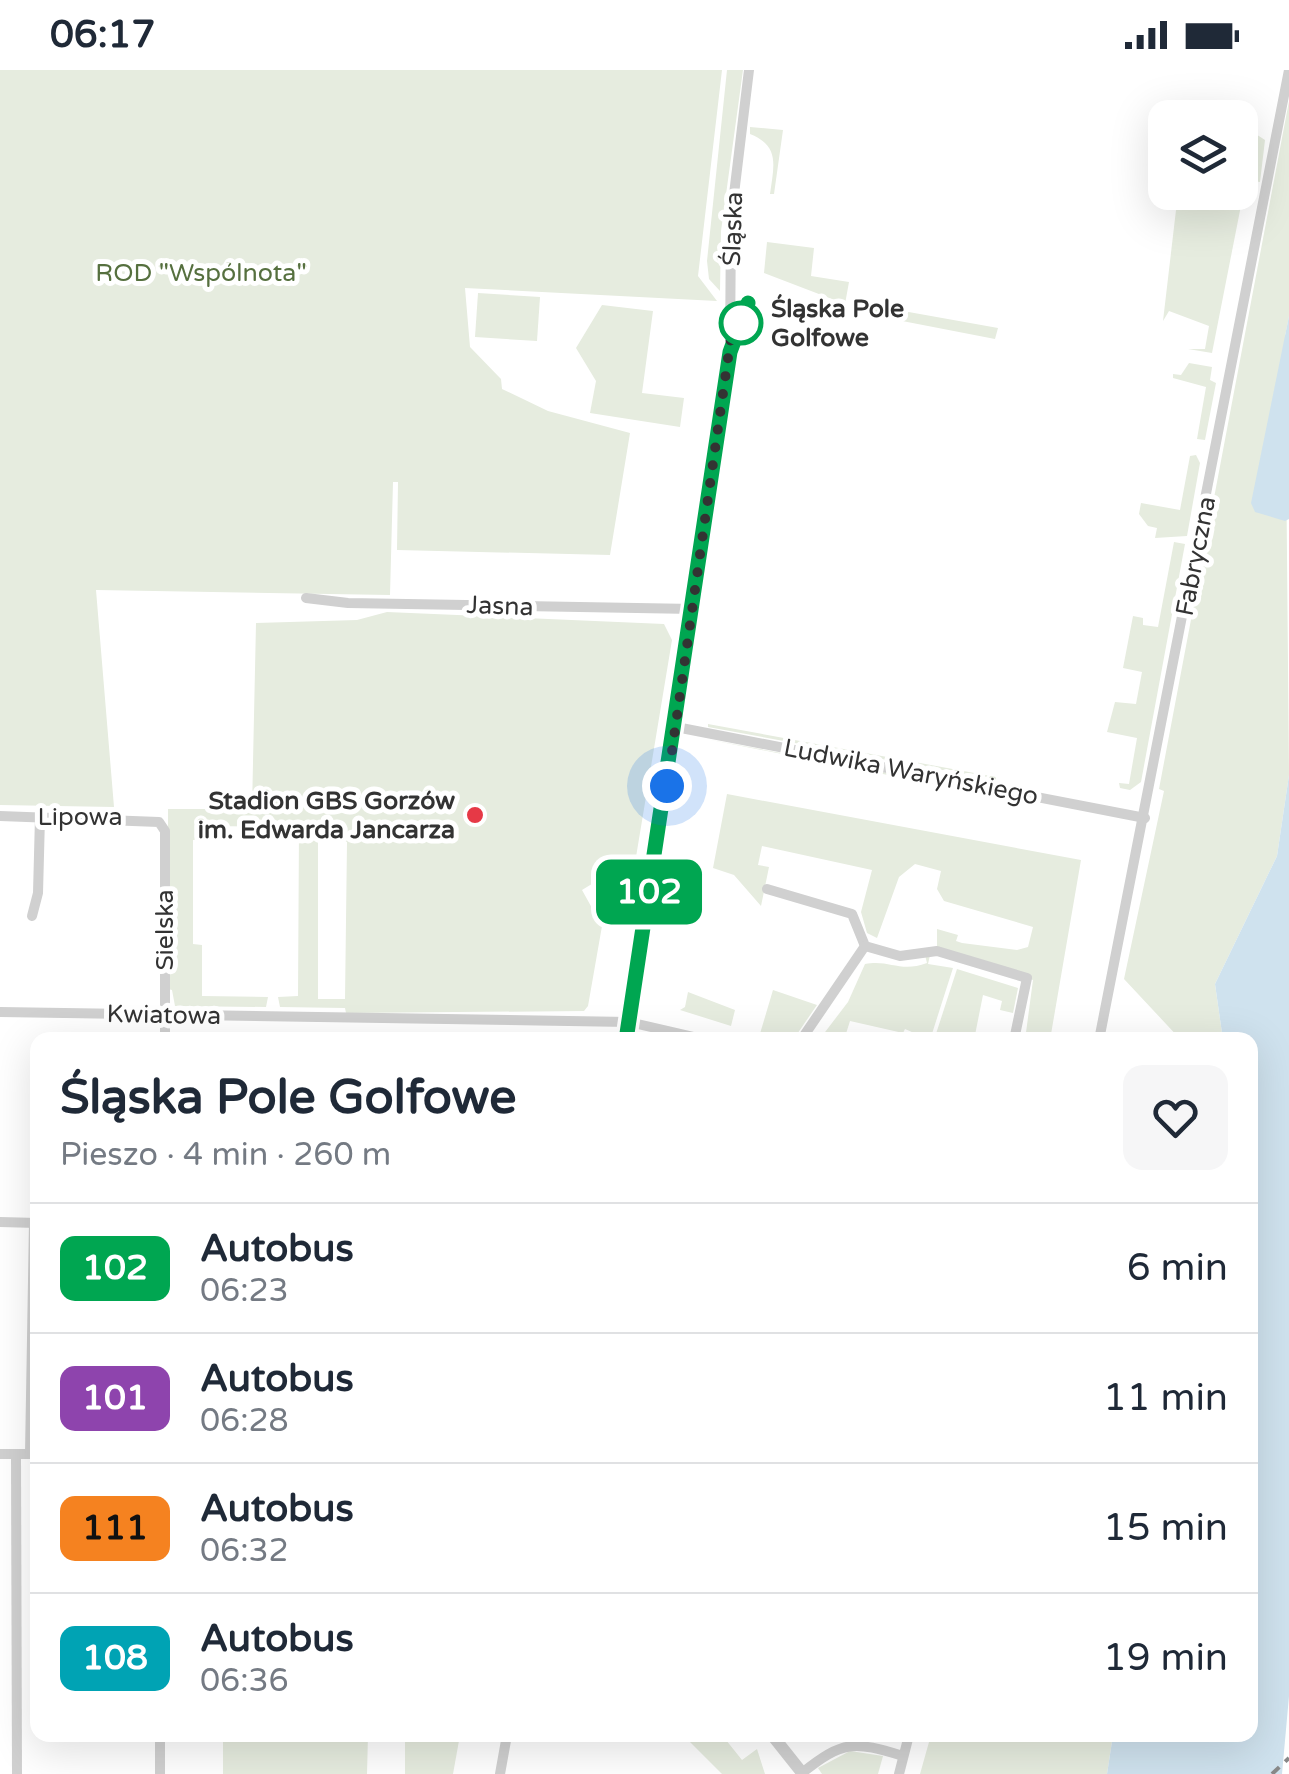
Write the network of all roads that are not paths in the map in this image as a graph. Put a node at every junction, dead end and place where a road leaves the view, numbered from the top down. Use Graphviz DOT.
graph roads {
  1 [pos="748,70"];
  2 [pos="1289,70"];
  3 [pos="730,352"];
  4 [pos="306,598"];
  5 [pos="694,609"];
  6 [pos="676,727"];
  7 [pos="0,816"];
  8 [pos="40,817"];
  9 [pos="1145,818"];
  10 [pos="159,822"];
  11 [pos="767,889"];
  12 [pos="32,916"];
  13 [pos="866,946"];
  14 [pos="0,1012"];
  15 [pos="165,1016"];
  16 [pos="629,1022"];
  17 [pos="165,1032"];
  18 [pos="627,1032"];
  19 [pos="672,1032"];
  20 [pos="807,1032"];
  21 [pos="1016,1032"];
  22 [pos="1101,1032"];
  23 [pos="0,1222"];
  24 [pos="30,1223"];
  25 [pos="0,1454"];
  26 [pos="16,1454"];
  27 [pos="30,1454"];
  28 [pos="160,1742"];
  29 [pos="506,1742"];
  30 [pos="778,1742"];
  31 [pos="907,1742"];
  32 [pos="903,1756"];
  33 [pos="802,1773"];
  34 [pos="17,1774"];
  35 [pos="160,1774"];
  36 [pos="500,1774"];
  37 [pos="899,1774"];
  1 -- 3 [label="street, Śląska"];
  2 -- 9 [label="street, Fabryczna"];
  3 -- 5 [label="street, Śląska"];
  4 -- 5 [label="street, Jasna"];
  5 -- 6 [label="street, Śląska"];
  6 -- 9 [label="street, Ludwika Waryńskiego"];
  6 -- 16 [label="street, Śląska"];
  7 -- 8 [label="street, Lipowa"];
  8 -- 10 [label="street, Lipowa"];
  8 -- 12 [label="street"];
  9 -- 22 [label="street, Fabryczna"];
  10 -- 15 [label="street, Sielska"];
  11 -- 13 [label="street"];
  13 -- 20 [label="street"];
  13 -- 21 [label="street"];
  14 -- 15 [label="street, Kwiatowa"];
  15 -- 16 [label="street, Kwiatowa"];
  15 -- 17 [label="street, Sielska"];
  16 -- 18 [label="street, Śląska"];
  16 -- 19 [label="street, Kwiatowa"];
  23 -- 24 [label="street"];
  25 -- 26 [label="street"];
  26 -- 27 [label="street"];
  26 -- 34 [label="street"];
  28 -- 35 [label="street"];
  29 -- 36 [label="street"];
  30 -- 33 [label="street"];
  31 -- 32 [label="street"];
  32 -- 33 [label="street"];
  32 -- 37 [label="street"];
}
